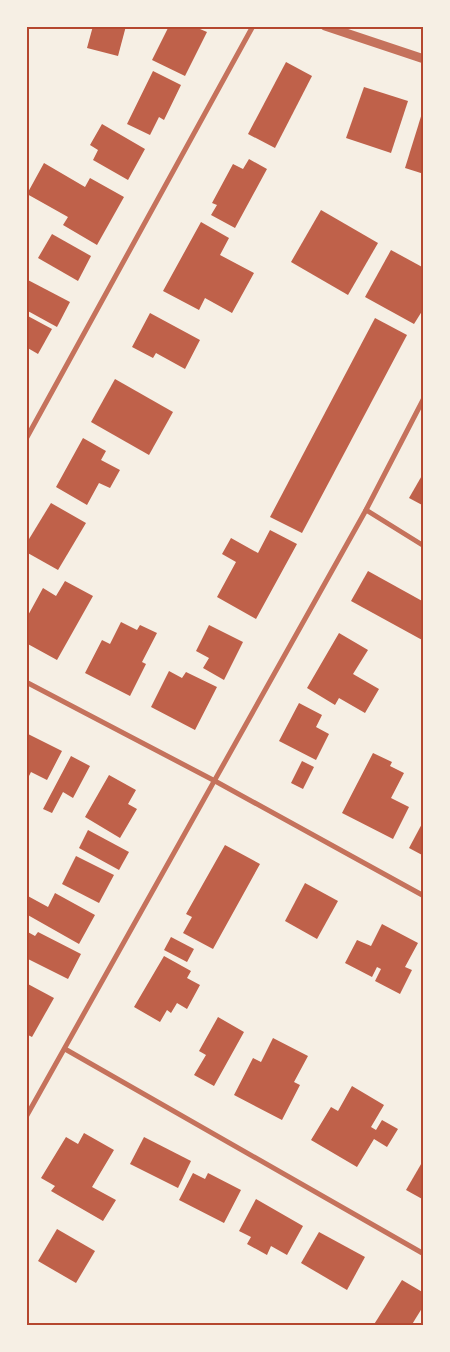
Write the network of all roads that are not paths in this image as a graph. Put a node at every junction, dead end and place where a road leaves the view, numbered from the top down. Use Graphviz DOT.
graph roads {
  1 [pos="253,26"];
  2 [pos="325,26"];
  3 [pos="424,59"];
  4 [pos="424,398"];
  5 [pos="26,439"];
  6 [pos="366,510"];
  7 [pos="424,546"];
  8 [pos="26,682"];
  9 [pos="214,780"];
  10 [pos="424,896"];
  11 [pos="64,1049"];
  12 [pos="26,1117"];
  13 [pos="424,1254"];
  1 -- 5 [label="street"];
  2 -- 3 [label="street"];
  4 -- 6 [label="street"];
  6 -- 7 [label="street"];
  6 -- 9 [label="street"];
  8 -- 9 [label="street"];
  9 -- 10 [label="street"];
  9 -- 11 [label="street"];
  11 -- 12 [label="street"];
  11 -- 13 [label="street"];
}
